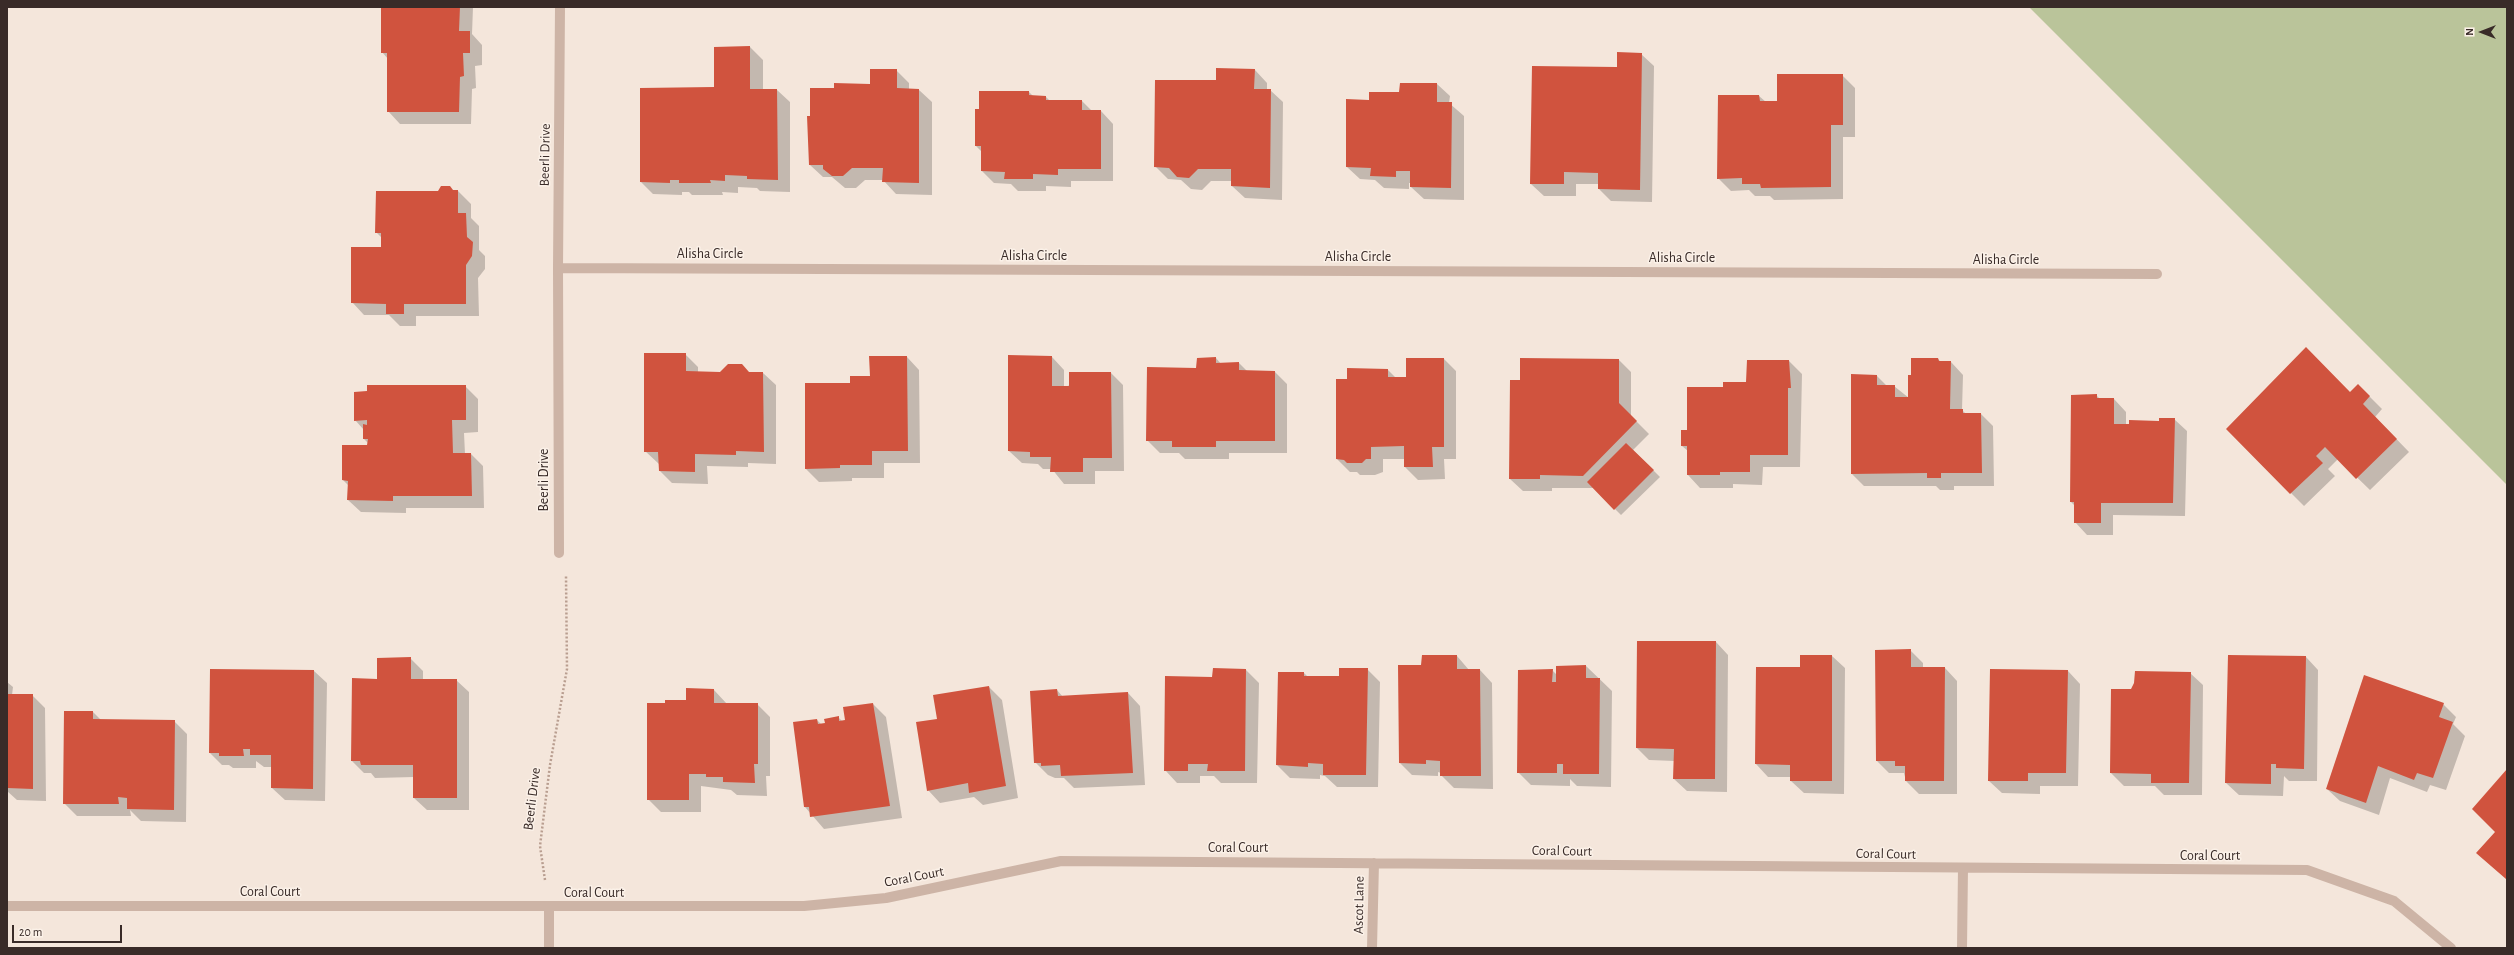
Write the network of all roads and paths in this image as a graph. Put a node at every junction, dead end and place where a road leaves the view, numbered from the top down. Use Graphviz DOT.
graph roads {
  1 [pos="560,7"];
  2 [pos="558,268"];
  3 [pos="2158,274"];
  4 [pos="559,553"];
  5 [pos="1374,863"];
  6 [pos="1963,868"];
  7 [pos="7,906"];
  8 [pos="549,907"];
  9 [pos="549,948"];
  10 [pos="1372,948"];
  11 [pos="1962,948"];
  12 [pos="2451,948"];
  1 -- 2 [label="street, Beerli Drive"];
  2 -- 3 [label="street, Alisha Circle"];
  2 -- 4 [label="street, Beerli Drive"];
  4 -- 8 [label="path, Beerli Drive"];
  5 -- 6 [label="street, Coral Court"];
  5 -- 8 [label="street, Coral Court"];
  5 -- 10 [label="street, Ascot Lane"];
  6 -- 11 [label="street"];
  6 -- 12 [label="street, Coral Court"];
  7 -- 8 [label="street, Coral Court"];
  8 -- 9 [label="street"];
}
